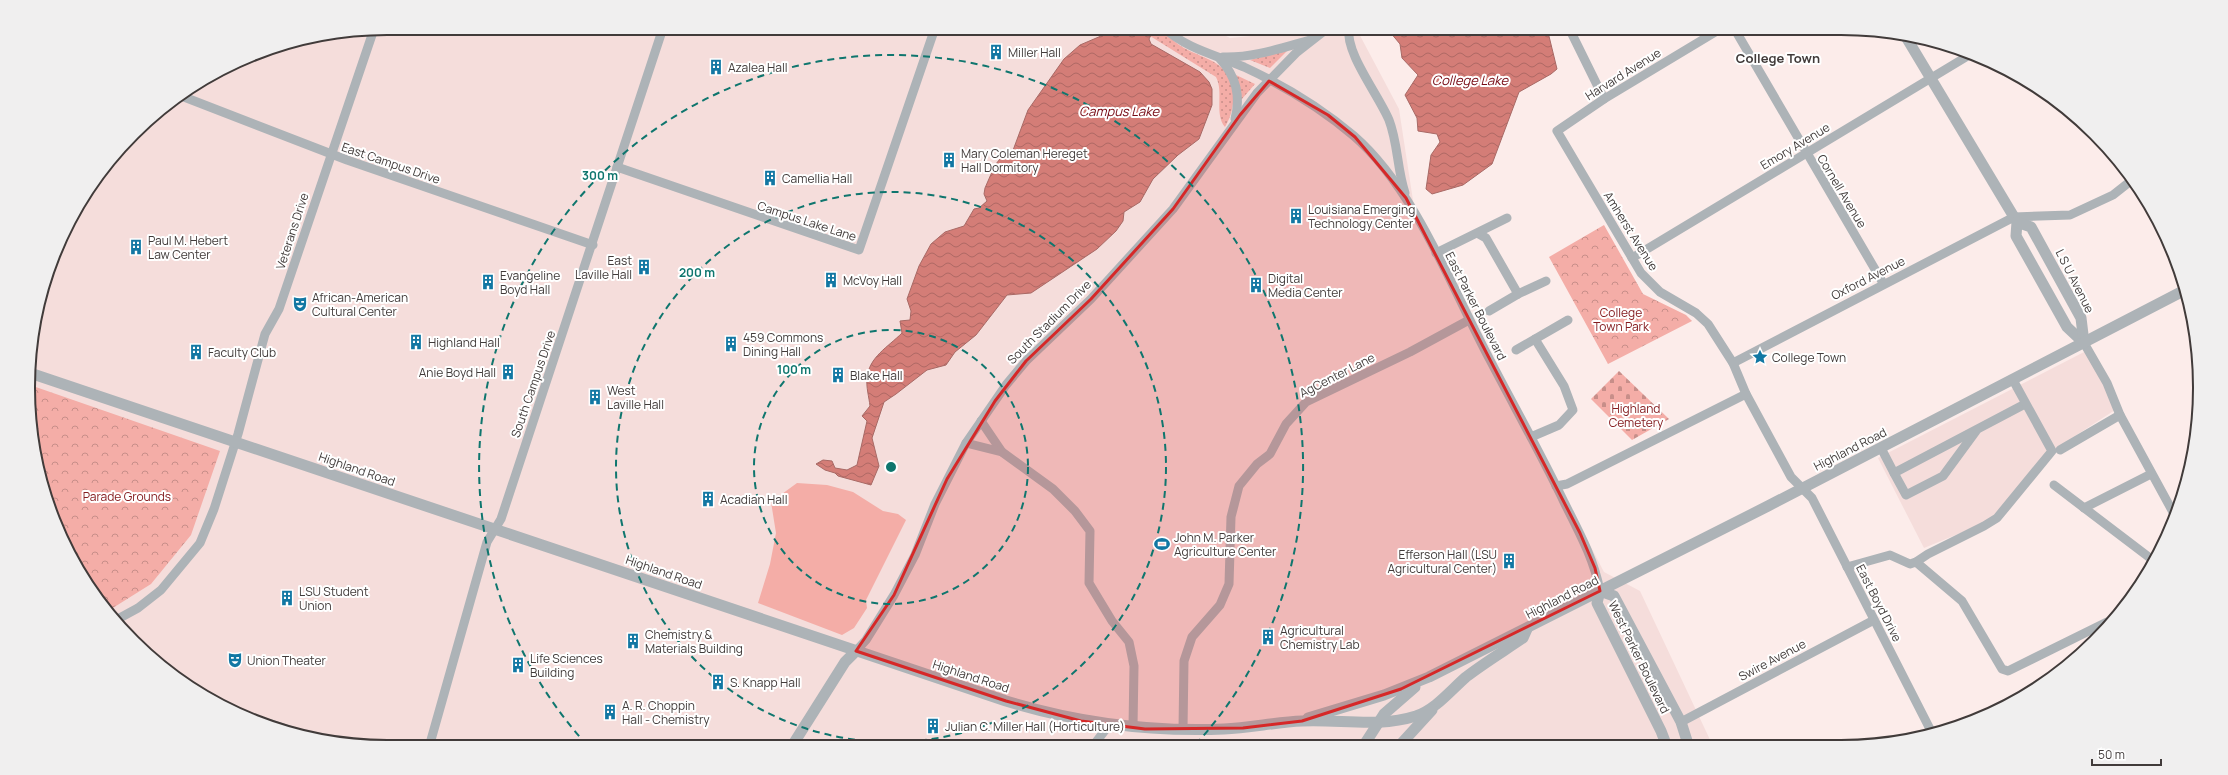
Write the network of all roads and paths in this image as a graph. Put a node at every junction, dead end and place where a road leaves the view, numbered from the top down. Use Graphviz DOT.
graph roads {
  1 [pos="661,35"];
  2 [pos="933,35"];
  3 [pos="1174,35"];
  4 [pos="1318,35"];
  5 [pos="1348,35"];
  6 [pos="1572,35"];
  7 [pos="1710,35"];
  8 [pos="1738,35"];
  9 [pos="372,36"];
  10 [pos="1313,39"];
  11 [pos="1909,42"];
  12 [pos="1217,57"];
  13 [pos="1964,58"];
  14 [pos="1931,78"];
  15 [pos="1269,81"];
  16 [pos="187,98"];
  17 [pos="1604,99"];
  18 [pos="1234,122"];
  19 [pos="1557,130"];
  20 [pos="331,154"];
  21 [pos="1806,154"];
  22 [pos="617,167"];
  23 [pos="2128,183"];
  24 [pos="1411,209"];
  25 [pos="1507,218"];
  26 [pos="2016,220"];
  27 [pos="1479,234"];
  28 [pos="593,245"];
  29 [pos="1436,253"];
  30 [pos="1632,258"];
  31 [pos="1546,281"];
  32 [pos="1883,283"];
  33 [pos="2180,293"];
  34 [pos="1518,294"];
  35 [pos="1490,311"];
  36 [pos="1468,320"];
  37 [pos="1568,320"];
  38 [pos="1535,339"];
  39 [pos="2084,344"];
  40 [pos="1516,350"];
  41 [pos="1733,363"];
  42 [pos="36,375"];
  43 [pos="2013,380"];
  44 [pos="1746,394"];
  45 [pos="2025,404"];
  46 [pos="2120,415"];
  47 [pos="981,421"];
  48 [pos="1977,429"];
  49 [pos="1531,437"];
  50 [pos="236,441"];
  51 [pos="966,443"];
  52 [pos="1881,448"];
  53 [pos="2060,450"];
  54 [pos="1002,452"];
  55 [pos="1894,473"];
  56 [pos="2151,474"];
  57 [pos="2054,485"];
  58 [pos="1556,486"];
  59 [pos="1802,489"];
  60 [pos="2084,508"];
  61 [pos="2171,509"];
  62 [pos="494,529"];
  63 [pos="2149,558"];
  64 [pos="1916,562"];
  65 [pos="1847,567"];
  66 [pos="1600,592"];
  67 [pos="120,618"];
  68 [pos="1874,620"];
  69 [pos="2102,625"];
  70 [pos="1527,629"];
  71 [pos="856,651"];
  72 [pos="1418,682"];
  73 [pos="1436,705"];
  74 [pos="1302,721"];
  75 [pos="1681,722"];
  76 [pos="1377,723"];
  77 [pos="1109,725"];
  78 [pos="1133,728"];
  79 [pos="1930,728"];
  80 [pos="1182,729"];
  81 [pos="431,740"];
  82 [pos="796,740"];
  83 [pos="1098,740"];
  84 [pos="1367,740"];
  85 [pos="1404,740"];
  86 [pos="1664,740"];
  87 [pos="1687,740"];
  1 -- 22 [label="street, South Campus Drive"];
  2 -- 22 [label="street, Campus Lake Lane"];
  3 -- 12 [label="street, East Parker Boulevard"];
  4 -- 10 [label="street, South Stadium Drive"];
  5 -- 24 [label="street"];
  6 -- 17 [label="street"];
  7 -- 17 [label="street, Harvard Avenue"];
  8 -- 21 [label="street, Cornell Avenue"];
  9 -- 20 [label="street, Veterans Drive"];
  10 -- 12 [label="street"];
  10 -- 15 [label="street, South Stadium Drive"];
  11 -- 14 [label="street"];
  12 -- 15 [label="street, East Parker Boulevard"];
  12 -- 18 [label="street"];
  13 -- 14 [label="street, Emory Avenue"];
  14 -- 21 [label="street, Emory Avenue"];
  14 -- 26 [label="street"];
  15 -- 18 [label="street, South Stadium Drive"];
  15 -- 24 [label="street, East Parker Boulevard"];
  16 -- 20 [label="street, East Campus Drive"];
  17 -- 19 [label="street, Harvard Avenue"];
  18 -- 47 [label="street, South Stadium Drive"];
  19 -- 30 [label="street, Amherst Avenue"];
  20 -- 28 [label="street, East Campus Drive"];
  20 -- 50 [label="street, Veterans Drive"];
  21 -- 30 [label="street, Emory Avenue"];
  21 -- 32 [label="street, Cornell Avenue"];
  22 -- 28 [label="street, South Campus Drive"];
  23 -- 26 [label="street"];
  24 -- 29 [label="street, East Parker Boulevard"];
  25 -- 27 [label="street"];
  26 -- 32 [label="street, Oxford Avenue"];
  26 -- 39 [label="street"];
  26 -- 39 [label="street, L S U Avenue"];
  27 -- 29 [label="street"];
  27 -- 34 [label="street"];
  28 -- 62 [label="street, South Campus Drive"];
  29 -- 36 [label="street, East Parker Boulevard"];
  30 -- 41 [label="street, Amherst Avenue"];
  31 -- 34 [label="street"];
  32 -- 41 [label="street, Oxford Avenue"];
  33 -- 39 [label="street, Highland Road"];
  34 -- 35 [label="street"];
  36 -- 49 [label="street, East Parker Boulevard"];
  36 -- 80 [label="street, AgCenter Lane"];
  37 -- 38 [label="street"];
  38 -- 40 [label="street"];
  38 -- 49 [label="street"];
  39 -- 43 [label="street, Highland Road"];
  39 -- 46 [label="street"];
  41 -- 44 [label="street, Amherst Avenue"];
  42 -- 50 [label="street, Highland Road"];
  43 -- 45 [label="street"];
  43 -- 52 [label="street, Highland Road"];
  44 -- 58 [label="street"];
  44 -- 59 [label="street, Amherst Avenue"];
  45 -- 48 [label="street"];
  45 -- 64 [label="street"];
  46 -- 53 [label="street"];
  46 -- 56 [label="street"];
  47 -- 51 [label="street, South Stadium Drive"];
  47 -- 54 [label="street"];
  48 -- 55 [label="street"];
  48 -- 55 [label="street"];
  49 -- 58 [label="street, East Parker Boulevard"];
  50 -- 62 [label="street, Highland Road"];
  50 -- 67 [label="street, Veterans Drive"];
  51 -- 54 [label="street"];
  51 -- 71 [label="street, South Stadium Drive"];
  52 -- 55 [label="street"];
  52 -- 59 [label="street, Highland Road"];
  54 -- 78 [label="street"];
  56 -- 60 [label="street"];
  56 -- 61 [label="street"];
  57 -- 60 [label="street"];
  58 -- 66 [label="street, East Parker Boulevard"];
  59 -- 65 [label="street, East Boyd Drive"];
  59 -- 66 [label="street, Highland Road"];
  60 -- 63 [label="street"];
  62 -- 71 [label="street, Highland Road"];
  62 -- 81 [label="street, South Campus Drive"];
  64 -- 65 [label="street"];
  64 -- 69 [label="street"];
  65 -- 68 [label="street, East Boyd Drive"];
  66 -- 70 [label="street, Highland Road"];
  66 -- 75 [label="street, West Parker Boulevard"];
  66 -- 86 [label="street, West Parker Boulevard"];
  68 -- 75 [label="street, Swire Avenue"];
  68 -- 79 [label="street, East Boyd Drive"];
  70 -- 72 [label="street, Highland Road"];
  70 -- 73 [label="street, Highland Road"];
  71 -- 77 [label="street, Highland Road"];
  71 -- 82 [label="street, South Stadium Drive"];
  72 -- 74 [label="street, Highland Road"];
  72 -- 76 [label="street"];
  73 -- 76 [label="street, Highland Road"];
  73 -- 85 [label="street"];
  74 -- 76 [label="street, Highland Road"];
  74 -- 80 [label="street, Highland Road"];
  75 -- 87 [label="street, West Parker Boulevard"];
  76 -- 84 [label="street"];
  77 -- 78 [label="street, Highland Road"];
  77 -- 83 [label="street"];
  78 -- 80 [label="street, Highland Road"];
}
